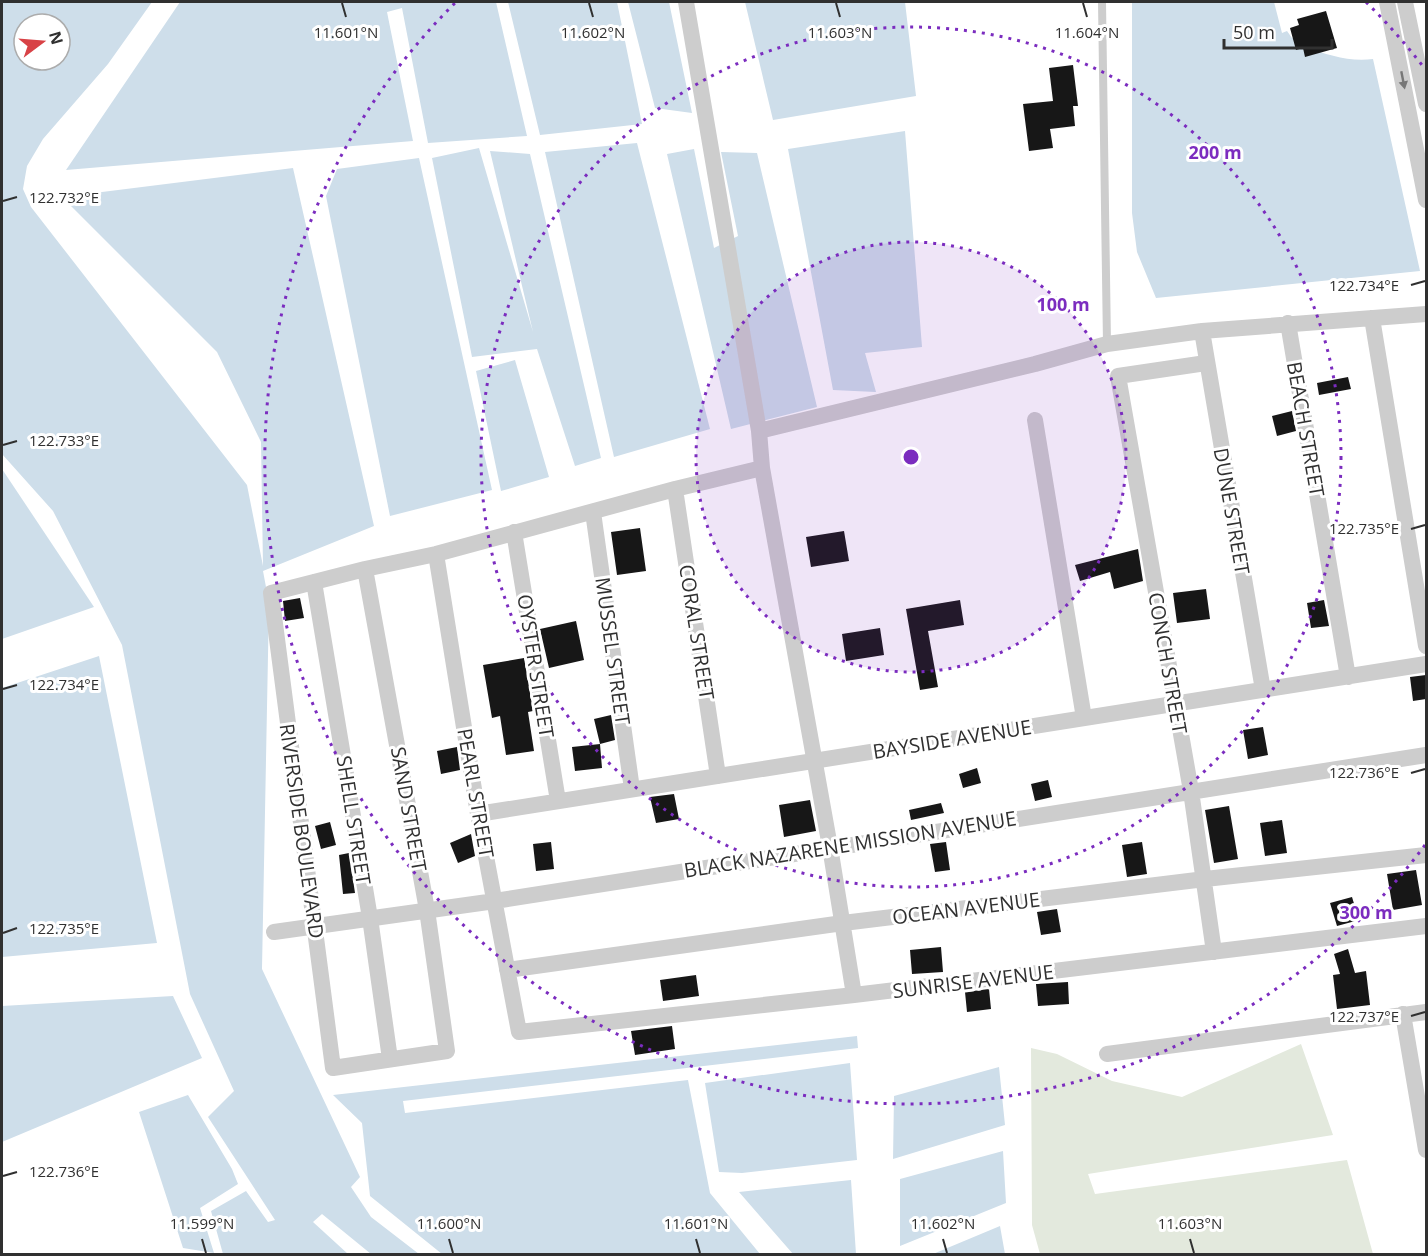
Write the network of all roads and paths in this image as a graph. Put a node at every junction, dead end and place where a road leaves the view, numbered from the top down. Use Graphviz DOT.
graph roads {
  1 [pos="686,2"];
  2 [pos="1102,2"];
  3 [pos="1387,2"];
  4 [pos="1405,2"];
  5 [pos="1426,104"];
  6 [pos="1426,200"];
  7 [pos="1426,314"];
  8 [pos="1372,318"];
  9 [pos="1288,323"];
  10 [pos="1202,331"];
  11 [pos="1107,344"];
  12 [pos="1206,363"];
  13 [pos="1035,420"];
  14 [pos="759,430"];
  15 [pos="762,468"];
  16 [pos="675,489"];
  17 [pos="593,512"];
  18 [pos="514,532"];
  19 [pos="436,554"];
  20 [pos="365,569"];
  21 [pos="314,582"];
  22 [pos="1426,646"];
  23 [pos="1426,664"];
  24 [pos="1348,677"];
  25 [pos="1263,690"];
  26 [pos="1175,704"];
  27 [pos="1084,718"];
  28 [pos="1426,754"];
  29 [pos="814,761"];
  30 [pos="718,776"];
  31 [pos="632,789"];
  32 [pos="1191,791"];
  33 [pos="558,801"];
  34 [pos="478,814"];
  35 [pos="831,847"];
  36 [pos="1426,855"];
  37 [pos="1205,879"];
  38 [pos="495,901"];
  39 [pos="427,910"];
  40 [pos="370,918"];
  41 [pos="843,923"];
  42 [pos="315,926"];
  43 [pos="1426,926"];
  44 [pos="274,932"];
  45 [pos="1214,952"];
  46 [pos="507,970"];
  47 [pos="854,995"];
  48 [pos="1426,1012"];
  49 [pos="1403,1014"];
  50 [pos="519,1032"];
  51 [pos="1107,1054"];
  52 [pos="390,1059"];
  53 [pos="1426,1150"];
  1 -- 14 [label="street"];
  2 -- 11 [label="lane"];
  3 -- 6 [label="street, one-way"];
  4 -- 5 [label="street"];
  7 -- 8 [label="street"];
  8 -- 9 [label="street"];
  8 -- 22 [label="street"];
  9 -- 10 [label="street"];
  9 -- 24 [label="street, BEACH STREET"];
  10 -- 11 [label="street"];
  10 -- 12 [label="street, DUNE STREET"];
  11 -- 14 [label="street"];
  12 -- 25 [label="street, DUNE STREET"];
  12 -- 26 [label="street, CONCH STREET"];
  13 -- 27 [label="street"];
  14 -- 15 [label="street"];
  15 -- 16 [label="street"];
  15 -- 29 [label="street"];
  16 -- 17 [label="street"];
  16 -- 30 [label="street, CORAL STREET"];
  17 -- 18 [label="street"];
  17 -- 31 [label="street, MUSSEL STREET"];
  18 -- 19 [label="street"];
  18 -- 33 [label="street, OYSTER STREET"];
  19 -- 20 [label="street"];
  19 -- 34 [label="street, PEARL STREET"];
  20 -- 21 [label="street"];
  20 -- 39 [label="street, SAND STREET"];
  21 -- 40 [label="street, SHELL STREET"];
  21 -- 42 [label="street, RIVERSIDE BOULEVARD"];
  23 -- 24 [label="street, BAYSIDE AVENUE"];
  24 -- 25 [label="street, BAYSIDE AVENUE"];
  25 -- 26 [label="street, BAYSIDE AVENUE"];
  26 -- 27 [label="street, BAYSIDE AVENUE"];
  26 -- 32 [label="street, CONCH STREET"];
  27 -- 29 [label="street, BAYSIDE AVENUE"];
  28 -- 32 [label="street, BLACK NAZARENE MISSION AVENUE"];
  29 -- 30 [label="street, BAYSIDE AVENUE"];
  29 -- 35 [label="street"];
  30 -- 31 [label="street, BAYSIDE AVENUE"];
  31 -- 33 [label="street, BAYSIDE AVENUE"];
  32 -- 35 [label="street, BLACK NAZARENE MISSION AVENUE"];
  32 -- 37 [label="street, CONCH STREET"];
  33 -- 34 [label="street, BAYSIDE AVENUE"];
  34 -- 38 [label="street, PEARL STREET"];
  35 -- 38 [label="street, BLACK NAZARENE MISSION AVENUE"];
  35 -- 41 [label="street"];
  36 -- 37 [label="street, OCEAN AVENUE"];
  37 -- 41 [label="street, OCEAN AVENUE"];
  37 -- 45 [label="street, CONCH STREET"];
  38 -- 39 [label="street, BLACK NAZARENE MISSION AVENUE"];
  38 -- 46 [label="street, PEARL STREET"];
  39 -- 40 [label="street, BLACK NAZARENE MISSION AVENUE"];
  39 -- 52 [label="street, SAND STREET"];
  40 -- 42 [label="street, BLACK NAZARENE MISSION AVENUE"];
  40 -- 52 [label="street, SHELL STREET"];
  41 -- 46 [label="street, OCEAN AVENUE"];
  41 -- 47 [label="street"];
  42 -- 44 [label="street, BLACK NAZARENE MISSION AVENUE"];
  42 -- 52 [label="street, RIVERSIDE BOULEVARD"];
  43 -- 45 [label="street, SUNRISE AVENUE"];
  45 -- 47 [label="street, SUNRISE AVENUE"];
  46 -- 50 [label="street, PEARL STREET"];
  47 -- 50 [label="street, SUNRISE AVENUE"];
  48 -- 49 [label="street"];
  49 -- 51 [label="street"];
  49 -- 53 [label="street"];
}
